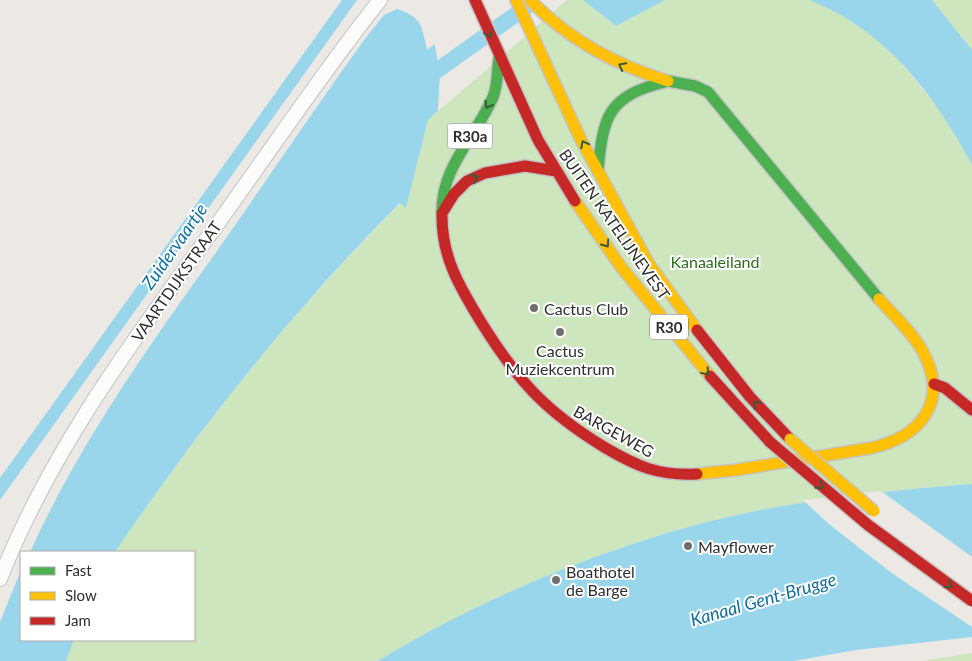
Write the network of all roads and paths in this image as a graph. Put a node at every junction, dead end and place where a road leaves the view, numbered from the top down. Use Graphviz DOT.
graph roads {
  1 [pos="380,0"];
  2 [pos="516,0"];
  3 [pos="530,0"];
  4 [pos="477,5"];
  5 [pos="499,58"];
  6 [pos="668,81"];
  7 [pos="556,171"];
  8 [pos="598,171"];
  9 [pos="442,213"];
  10 [pos="934,384"];
  11 [pos="972,410"];
  12 [pos="880,516"];
  13 [pos="940,563"];
  14 [pos="956,574"];
  15 [pos="0,579"];
  16 [pos="972,601"];
  1 -- 15 [label="street, VAARTDIJKSTRAAT"];
  8 -- 2 [label="main road, BUITEN KATELIJNEVEST / R30, one-way"];
  6 -- 3 [label="main road, R30a, one-way"];
  4 -- 5 [label="main road, BUITEN KATELIJNEVEST / R30, one-way"];
  5 -- 7 [label="main road, BUITEN KATELIJNEVEST / R30"];
  5 -- 9 [label="main road, R30a, one-way"];
  6 -- 8 [label="main road, R30a"];
  6 -- 10 [label="main road, R30a"];
  9 -- 7 [label="main road, R30a, one-way"];
  7 -- 16 [label="main road, BUITEN KATELIJNEVEST / R30, one-way, bridge"];
  12 -- 8 [label="main road, BUITEN KATELIJNEVEST / R30, one-way, bridge"];
  9 -- 10 [label="main road, BARGEWEG / R30a"];
  10 -- 11 [label="main road"];
  13 -- 14 [label="main road"];
}
